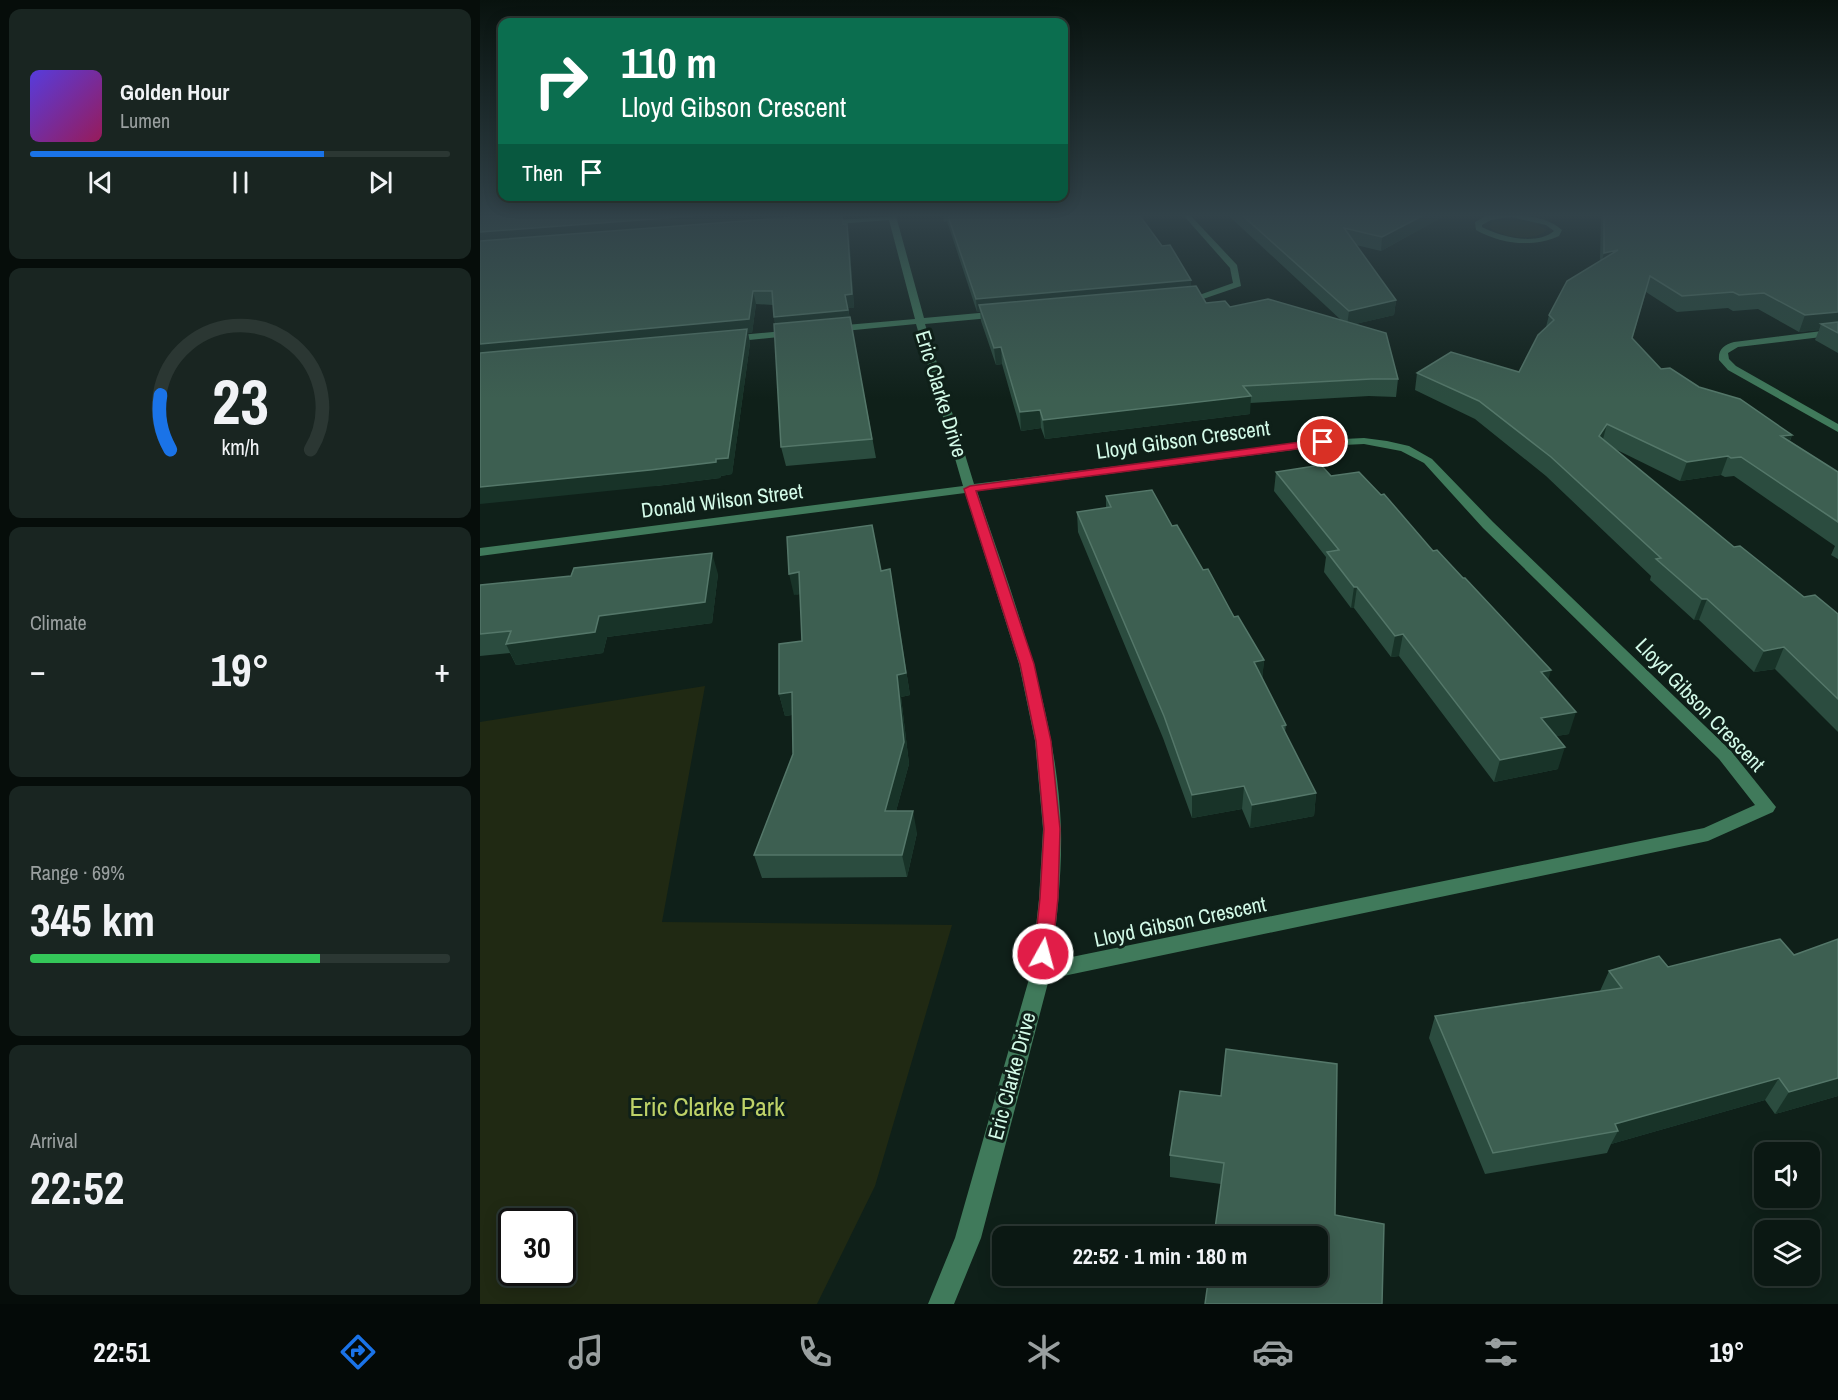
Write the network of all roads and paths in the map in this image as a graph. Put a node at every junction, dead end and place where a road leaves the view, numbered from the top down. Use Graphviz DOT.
graph roads {
  1 [pos="908,277"];
  2 [pos="1236,277"];
  3 [pos="1167,299"];
  4 [pos="1014,313"];
  5 [pos="920,321"];
  6 [pos="825,330"];
  7 [pos="1838,332"];
  8 [pos="801,333"];
  9 [pos="718,340"];
  10 [pos="1838,429"];
  11 [pos="970,489"];
  12 [pos="480,552"];
  13 [pos="1041,972"];
  14 [pos="941,1304"];
  1 -- 5 [label="street, Eric Clarke Drive"];
  2 -- 3 [label="street"];
  4 -- 5 [label="street"];
  5 -- 6 [label="street"];
  5 -- 11 [label="street, Eric Clarke Drive"];
  7 -- 10 [label="street"];
  8 -- 9 [label="street"];
  11 -- 12 [label="street, Donald Wilson Street"];
  11 -- 13 [label="street, Eric Clarke Drive"];
  11 -- 13 [label="street, Lloyd Gibson Crescent"];
  13 -- 14 [label="street, Eric Clarke Drive"];
}
